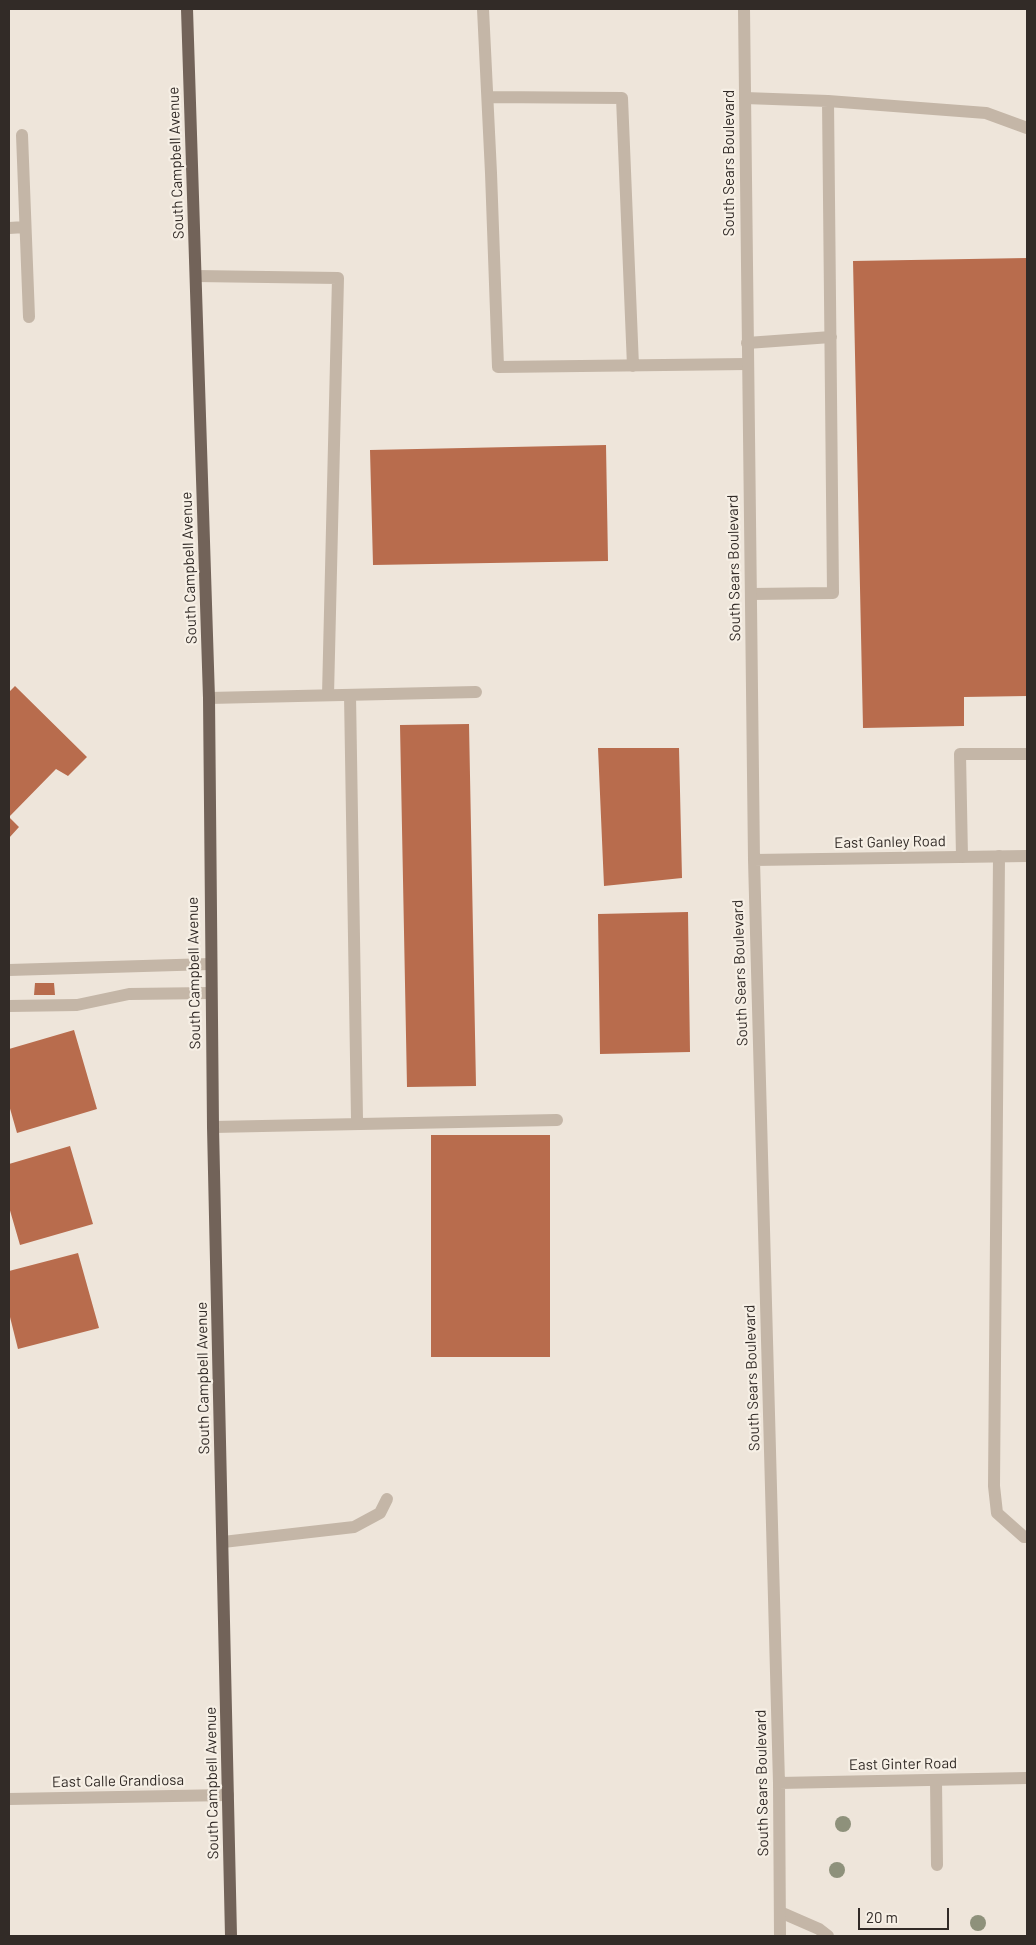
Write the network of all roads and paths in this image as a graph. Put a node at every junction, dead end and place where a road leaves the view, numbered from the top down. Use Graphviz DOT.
graph roads {
  1 [pos="188,9"];
  2 [pos="744,9"];
  3 [pos="483,12"];
  4 [pos="488,97"];
  5 [pos="745,98"];
  6 [pos="828,101"];
  7 [pos="1027,128"];
  8 [pos="22,135"];
  9 [pos="9,228"];
  10 [pos="25,228"];
  11 [pos="196,276"];
  12 [pos="29,316"];
  13 [pos="831,337"];
  14 [pos="747,343"];
  15 [pos="747,364"];
  16 [pos="633,366"];
  17 [pos="751,594"];
  18 [pos="476,692"];
  19 [pos="328,695"];
  20 [pos="350,695"];
  21 [pos="209,698"];
  22 [pos="1027,754"];
  23 [pos="999,856"];
  24 [pos="1027,856"];
  25 [pos="962,857"];
  26 [pos="754,860"];
  27 [pos="210,964"];
  28 [pos="9,970"];
  29 [pos="210,993"];
  30 [pos="9,1006"];
  31 [pos="357,1119"];
  32 [pos="557,1120"];
  33 [pos="212,1127"];
  34 [pos="387,1499"];
  35 [pos="1027,1537"];
  36 [pos="223,1542"];
  37 [pos="1027,1778"];
  38 [pos="936,1780"];
  39 [pos="779,1783"];
  40 [pos="228,1795"];
  41 [pos="9,1799"];
  42 [pos="936,1865"];
  43 [pos="780,1912"];
  44 [pos="231,1936"];
  45 [pos="780,1936"];
  46 [pos="828,1936"];
  1 -- 11 [label="main road, South Campbell Avenue"];
  2 -- 5 [label="street, South Sears Boulevard"];
  3 -- 4 [label="street"];
  4 -- 16 [label="street"];
  4 -- 16 [label="street"];
  5 -- 6 [label="street"];
  5 -- 14 [label="street, South Sears Boulevard"];
  6 -- 7 [label="street"];
  6 -- 13 [label="street"];
  8 -- 10 [label="street"];
  9 -- 10 [label="street"];
  10 -- 12 [label="street"];
  11 -- 19 [label="street"];
  11 -- 21 [label="main road, South Campbell Avenue"];
  13 -- 14 [label="street"];
  13 -- 17 [label="street"];
  14 -- 15 [label="street, South Sears Boulevard"];
  15 -- 16 [label="street"];
  15 -- 17 [label="street, South Sears Boulevard"];
  17 -- 26 [label="street, South Sears Boulevard"];
  18 -- 20 [label="street"];
  19 -- 20 [label="street"];
  19 -- 21 [label="street"];
  20 -- 31 [label="street"];
  21 -- 27 [label="main road, South Campbell Avenue"];
  22 -- 25 [label="street"];
  23 -- 24 [label="street, East Ganley Road"];
  23 -- 25 [label="street, East Ganley Road"];
  23 -- 35 [label="street"];
  25 -- 26 [label="street, East Ganley Road"];
  26 -- 39 [label="street, South Sears Boulevard"];
  27 -- 28 [label="street"];
  27 -- 29 [label="main road, South Campbell Avenue"];
  29 -- 30 [label="street"];
  29 -- 33 [label="main road, South Campbell Avenue"];
  32 -- 33 [label="street"];
  33 -- 36 [label="main road, South Campbell Avenue"];
  34 -- 36 [label="street"];
  36 -- 40 [label="main road, South Campbell Avenue"];
  37 -- 38 [label="street, East Ginter Road"];
  38 -- 39 [label="street, East Ginter Road"];
  38 -- 42 [label="street"];
  39 -- 43 [label="street, South Sears Boulevard"];
  40 -- 41 [label="street, East Calle Grandiosa"];
  40 -- 44 [label="main road, South Campbell Avenue"];
  43 -- 45 [label="street, South Sears Boulevard"];
  43 -- 46 [label="street"];
}
